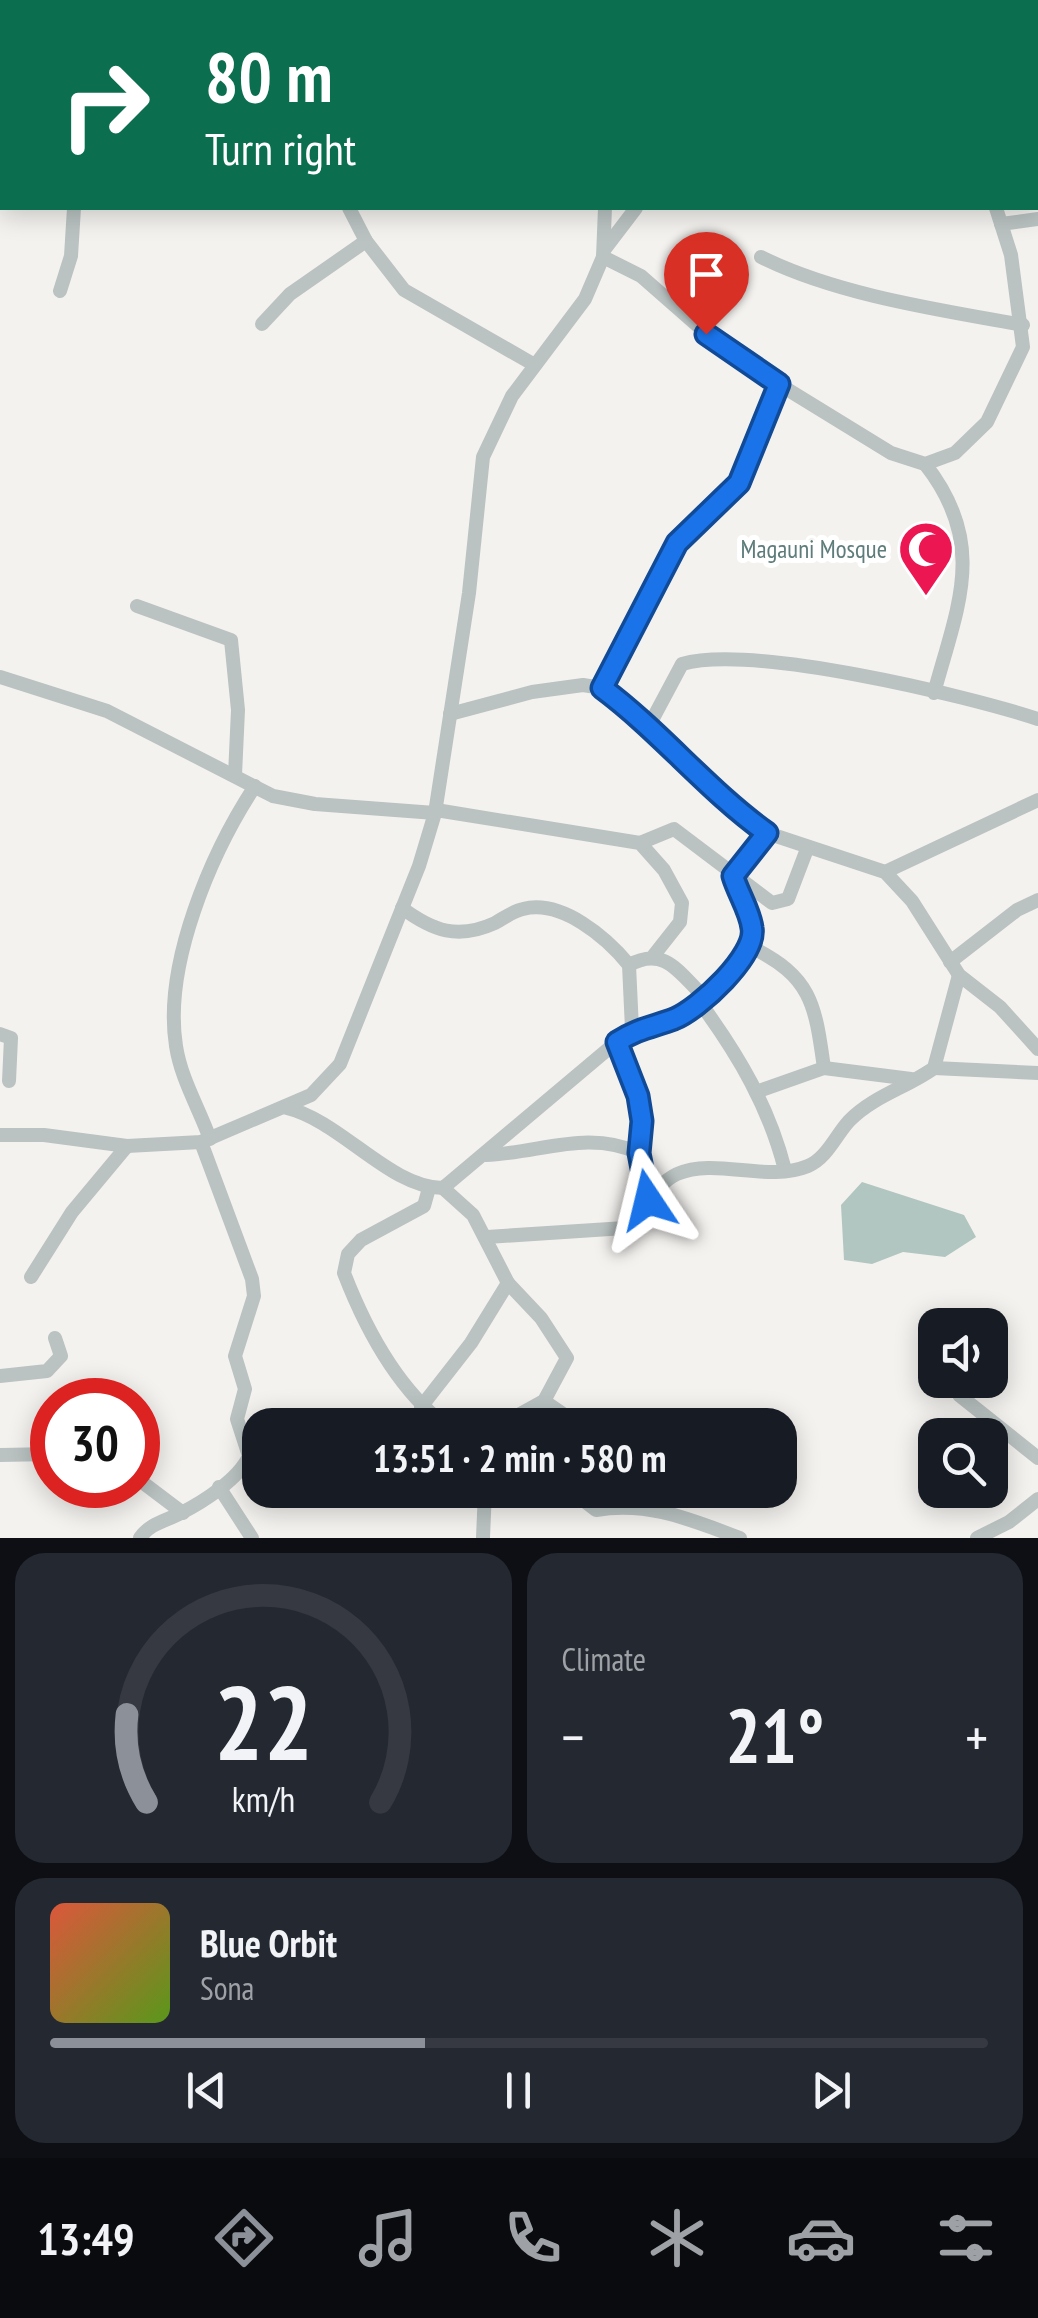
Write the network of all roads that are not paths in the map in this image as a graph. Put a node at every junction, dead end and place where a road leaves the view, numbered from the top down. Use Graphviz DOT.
graph roads {
  1 [pos="74,210"];
  2 [pos="350,210"];
  3 [pos="605,210"];
  4 [pos="635,210"];
  5 [pos="997,210"];
  6 [pos="1038,219"];
  7 [pos="1001,224"];
  8 [pos="366,241"];
  9 [pos="604,253"];
  10 [pos="761,258"];
  11 [pos="60,290"];
  12 [pos="262,324"];
  13 [pos="1023,325"];
  14 [pos="1030,349"];
  15 [pos="533,364"];
  16 [pos="779,384"];
  17 [pos="925,464"];
  18 [pos="137,606"];
  19 [pos="0,677"];
  20 [pos="602,688"];
  21 [pos="934,693"];
  22 [pos="450,714"];
  23 [pos="1038,719"];
  24 [pos="650,724"];
  25 [pos="235,775"];
  26 [pos="255,786"];
  27 [pos="1038,800"];
  28 [pos="435,812"];
  29 [pos="767,833"];
  30 [pos="640,843"];
  31 [pos="807,849"];
  32 [pos="884,872"];
  33 [pos="733,876"];
  34 [pos="1038,900"];
  35 [pos="402,908"];
  36 [pos="750,948"];
  37 [pos="654,955"];
  38 [pos="629,966"];
  39 [pos="955,968"];
  40 [pos="704,1001"];
  41 [pos="632,1030"];
  42 [pos="0,1034"];
  43 [pos="617,1042"];
  44 [pos="1038,1049"];
  45 [pos="824,1068"];
  46 [pos="934,1068"];
  47 [pos="1038,1072"];
  48 [pos="911,1080"];
  49 [pos="9,1081"];
  50 [pos="756,1092"];
  51 [pos="287,1108"];
  52 [pos="0,1135"];
  53 [pos="206,1140"];
  54 [pos="127,1146"];
  55 [pos="639,1153"];
  56 [pos="486,1155"];
  57 [pos="785,1170"];
  58 [pos="436,1188"];
  59 [pos="648,1200"];
  60 [pos="486,1237"];
  61 [pos="32,1277"];
  62 [pos="508,1282"];
  63 [pos="54,1338"];
  64 [pos="0,1376"];
  65 [pos="965,1398"];
  66 [pos="544,1401"];
  67 [pos="421,1407"];
  68 [pos="531,1408"];
  69 [pos="554,1408"];
  70 [pos="0,1454"];
  71 [pos="30,1454"];
  72 [pos="1038,1458"];
  73 [pos="219,1487"];
  74 [pos="160,1496"];
  75 [pos="1038,1499"];
  76 [pos="485,1508"];
  77 [pos="651,1508"];
  78 [pos="182,1513"];
  79 [pos="140,1538"];
  80 [pos="252,1538"];
  81 [pos="483,1538"];
  82 [pos="740,1538"];
  83 [pos="977,1538"];
  1 -- 11 [label="street"];
  2 -- 8 [label="street"];
  3 -- 9 [label="street"];
  4 -- 9 [label="street"];
  5 -- 7 [label="street"];
  6 -- 7 [label="street"];
  7 -- 13 [label="street"];
  8 -- 12 [label="street"];
  8 -- 15 [label="street"];
  9 -- 15 [label="street"];
  9 -- 16 [label="street"];
  10 -- 13 [label="street"];
  13 -- 14 [label="street"];
  14 -- 17 [label="street"];
  15 -- 22 [label="street"];
  16 -- 17 [label="street"];
  16 -- 20 [label="street"];
  17 -- 21 [label="street"];
  18 -- 25 [label="street"];
  19 -- 25 [label="street"];
  20 -- 22 [label="street"];
  20 -- 24 [label="street"];
  21 -- 23 [label="street"];
  21 -- 24 [label="street"];
  22 -- 28 [label="street"];
  24 -- 29 [label="street"];
  25 -- 26 [label="street"];
  26 -- 28 [label="street"];
  26 -- 53 [label="street"];
  27 -- 32 [label="street"];
  28 -- 30 [label="street"];
  28 -- 35 [label="street"];
  29 -- 31 [label="street"];
  29 -- 33 [label="street"];
  30 -- 33 [label="street"];
  30 -- 37 [label="street"];
  31 -- 32 [label="street"];
  31 -- 33 [label="street"];
  32 -- 39 [label="street"];
  33 -- 36 [label="street"];
  34 -- 39 [label="street"];
  35 -- 38 [label="street"];
  35 -- 51 [label="street"];
  36 -- 40 [label="street"];
  36 -- 45 [label="street"];
  37 -- 38 [label="street"];
  37 -- 40 [label="street"];
  38 -- 41 [label="street"];
  39 -- 44 [label="street"];
  39 -- 46 [label="street"];
  40 -- 41 [label="street"];
  40 -- 50 [label="street"];
  41 -- 43 [label="street"];
  42 -- 49 [label="street"];
  43 -- 55 [label="street"];
  43 -- 56 [label="street"];
  45 -- 48 [label="street"];
  45 -- 50 [label="street"];
  46 -- 47 [label="street"];
  46 -- 48 [label="street"];
  48 -- 57 [label="street"];
  50 -- 57 [label="street"];
  51 -- 53 [label="street"];
  51 -- 58 [label="street"];
  52 -- 54 [label="street"];
  53 -- 54 [label="street"];
  53 -- 73 [label="street"];
  54 -- 61 [label="street"];
  55 -- 56 [label="street"];
  55 -- 59 [label="street"];
  56 -- 58 [label="street"];
  57 -- 59 [label="street"];
  58 -- 60 [label="street"];
  58 -- 67 [label="street"];
  59 -- 60 [label="street"];
  60 -- 62 [label="street"];
  62 -- 66 [label="street"];
  62 -- 67 [label="street"];
  63 -- 64 [label="street"];
  65 -- 72 [label="street"];
  66 -- 68 [label="street"];
  66 -- 69 [label="street"];
  70 -- 71 [label="street"];
  73 -- 78 [label="street"];
  73 -- 80 [label="street"];
  74 -- 78 [label="street"];
  75 -- 83 [label="street"];
  76 -- 81 [label="street"];
  77 -- 82 [label="street"];
  78 -- 79 [label="street"];
}
